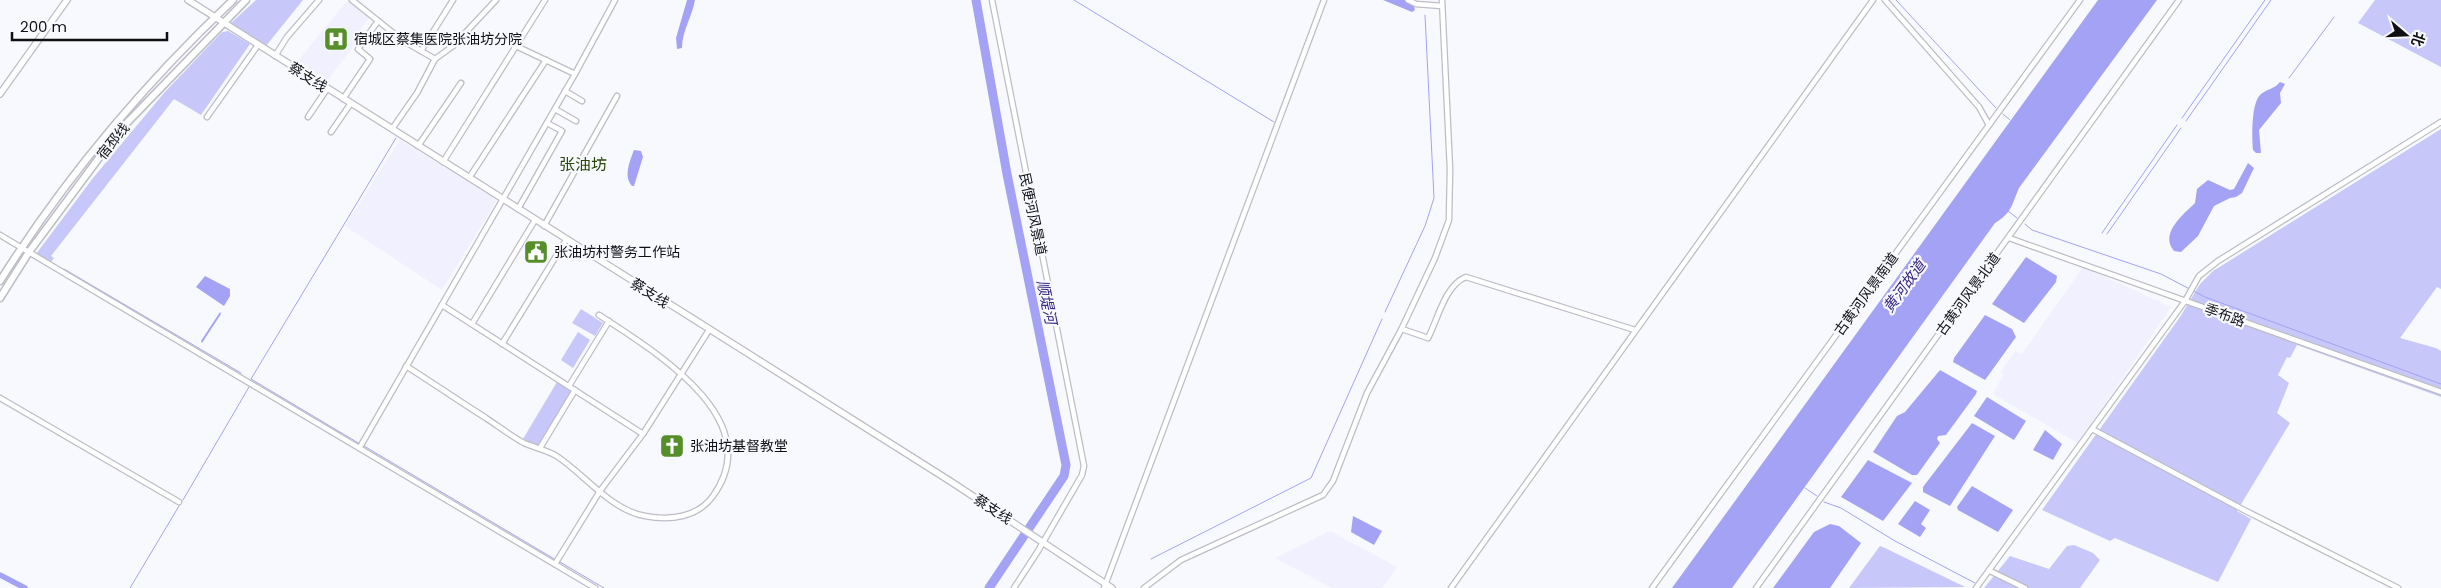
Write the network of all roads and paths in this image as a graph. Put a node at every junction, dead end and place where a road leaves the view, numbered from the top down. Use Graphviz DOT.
graph roads {
  1 [pos="67,0"];
  2 [pos="188,0"];
  3 [pos="233,0"];
  4 [pos="246,0"];
  5 [pos="319,0"];
  6 [pos="352,0"];
  7 [pos="453,0"];
  8 [pos="496,0"];
  9 [pos="545,0"];
  10 [pos="614,0"];
  11 [pos="992,0"];
  12 [pos="1324,0"];
  13 [pos="1408,0"];
  14 [pos="1442,0"];
  15 [pos="1873,0"];
  16 [pos="1885,0"];
  17 [pos="2080,0"];
  18 [pos="2179,0"];
  19 [pos="1442,6"];
  20 [pos="214,18"];
  21 [pos="378,21"];
  22 [pos="223,24"];
  23 [pos="258,45"];
  24 [pos="516,46"];
  25 [pos="421,51"];
  26 [pos="275,56"];
  27 [pos="435,59"];
  28 [pos="546,60"];
  29 [pos="575,74"];
  30 [pos="461,83"];
  31 [pos="327,89"];
  32 [pos="565,92"];
  33 [pos="0,94"];
  34 [pos="617,96"];
  35 [pos="343,99"];
  36 [pos="582,101"];
  37 [pos="351,103"];
  38 [pos="555,109"];
  39 [pos="207,117"];
  40 [pos="308,117"];
  41 [pos="576,121"];
  42 [pos="2441,122"];
  43 [pos="547,123"];
  44 [pos="1989,125"];
  45 [pos="392,129"];
  46 [pos="332,132"];
  47 [pos="418,146"];
  48 [pos="443,162"];
  49 [pos="469,178"];
  50 [pos="503,200"];
  51 [pos="518,209"];
  52 [pos="535,220"];
  53 [pos="544,226"];
  54 [pos="0,235"];
  55 [pos="2009,238"];
  56 [pos="566,240"];
  57 [pos="21,248"];
  58 [pos="29,252"];
  59 [pos="0,282"];
  60 [pos="0,298"];
  61 [pos="2186,301"];
  62 [pos="442,305"];
  63 [pos="599,316"];
  64 [pos="608,321"];
  65 [pos="472,324"];
  66 [pos="1402,329"];
  67 [pos="709,330"];
  68 [pos="1635,330"];
  69 [pos="502,344"];
  70 [pos="406,366"];
  71 [pos="682,375"];
  72 [pos="569,386"];
  73 [pos="575,390"];
  74 [pos="2441,392"];
  75 [pos="0,398"];
  76 [pos="2092,429"];
  77 [pos="643,434"];
  78 [pos="361,445"];
  79 [pos="540,448"];
  80 [pos="600,491"];
  81 [pos="179,502"];
  82 [pos="1044,542"];
  83 [pos="557,562"];
  84 [pos="1990,572"];
  85 [pos="1108,587"];
  86 [pos="595,588"];
  87 [pos="1014,588"];
  88 [pos="1144,588"];
  89 [pos="1451,588"];
  90 [pos="1652,588"];
  91 [pos="1756,588"];
  92 [pos="1976,588"];
  93 [pos="2025,588"];
  94 [pos="2398,588"];
  1 -- 33 [label="street"];
  2 -- 20 [label="street, 蔡支线"];
  3 -- 20 [label="main road, 宿邳线"];
  4 -- 22 [label="main road, 宿邳线"];
  5 -- 26 [label="street"];
  6 -- 21 [label="street"];
  7 -- 25 [label="street"];
  8 -- 27 [label="street"];
  9 -- 24 [label="street"];
  10 -- 29 [label="street"];
  11 -- 82 [label="street, 民便河风景道"];
  12 -- 85 [label="street"];
  13 -- 19 [label="street"];
  14 -- 19 [label="street"];
  15 -- 68 [label="street"];
  16 -- 44 [label="street"];
  17 -- 44 [label="street, 古黄河风景南道"];
  18 -- 55 [label="street, 古黄河风景北道"];
  19 -- 66 [label="street"];
  20 -- 22 [label="street, 蔡支线"];
  20 -- 57 [label="main road, 宿邳线"];
  21 -- 25 [label="street"];
  21 -- 35 [label="street"];
  22 -- 23 [label="street, 蔡支线"];
  22 -- 58 [label="main road, 宿邳线"];
  23 -- 26 [label="street, 蔡支线"];
  23 -- 39 [label="street"];
  24 -- 28 [label="street"];
  24 -- 48 [label="street"];
  25 -- 27 [label="street"];
  26 -- 31 [label="street, 蔡支线"];
  27 -- 45 [label="street"];
  28 -- 29 [label="street"];
  28 -- 49 [label="street"];
  29 -- 32 [label="street"];
  30 -- 47 [label="street"];
  31 -- 35 [label="street, 蔡支线"];
  31 -- 40 [label="street"];
  32 -- 36 [label="street"];
  32 -- 38 [label="street"];
  34 -- 53 [label="street"];
  35 -- 37 [label="street, 蔡支线"];
  37 -- 45 [label="street, 蔡支线"];
  37 -- 46 [label="street"];
  38 -- 41 [label="street"];
  38 -- 43 [label="street"];
  42 -- 61 [label="street"];
  43 -- 50 [label="street"];
  43 -- 51 [label="street"];
  44 -- 90 [label="street, 古黄河风景南道"];
  45 -- 47 [label="street, 蔡支线"];
  47 -- 48 [label="street, 蔡支线"];
  48 -- 49 [label="street, 蔡支线"];
  49 -- 50 [label="street, 蔡支线"];
  50 -- 51 [label="street, 蔡支线"];
  50 -- 62 [label="street"];
  51 -- 52 [label="street, 蔡支线"];
  52 -- 53 [label="street, 蔡支线"];
  52 -- 65 [label="street"];
  53 -- 56 [label="street, 蔡支线"];
  54 -- 57 [label="street"];
  55 -- 61 [label="street, 季布路"];
  55 -- 91 [label="street, 古黄河风景北道"];
  56 -- 67 [label="street, 蔡支线"];
  56 -- 69 [label="street"];
  57 -- 58 [label="street"];
  57 -- 59 [label="main road, 宿邳线"];
  58 -- 60 [label="main road, 宿邳线"];
  58 -- 78 [label="street"];
  61 -- 74 [label="street, 季布路"];
  61 -- 76 [label="street"];
  62 -- 65 [label="street"];
  62 -- 70 [label="street"];
  63 -- 64 [label="street"];
  64 -- 71 [label="street"];
  64 -- 72 [label="street"];
  65 -- 69 [label="street"];
  66 -- 68 [label="street"];
  66 -- 88 [label="street"];
  67 -- 71 [label="street"];
  67 -- 82 [label="street, 蔡支线"];
  68 -- 89 [label="street"];
  69 -- 72 [label="street"];
  70 -- 78 [label="street"];
  70 -- 79 [label="street"];
  71 -- 77 [label="street"];
  71 -- 80 [label="street"];
  72 -- 73 [label="street"];
  73 -- 77 [label="street"];
  73 -- 79 [label="street"];
  75 -- 81 [label="street"];
  76 -- 84 [label="street"];
  76 -- 94 [label="street"];
  77 -- 80 [label="street"];
  78 -- 83 [label="street"];
  79 -- 80 [label="street"];
  80 -- 83 [label="street"];
  82 -- 85 [label="street, 蔡支线"];
  82 -- 87 [label="street, 民便河风景道"];
  83 -- 86 [label="street"];
  84 -- 92 [label="street"];
  84 -- 93 [label="street"];
}
